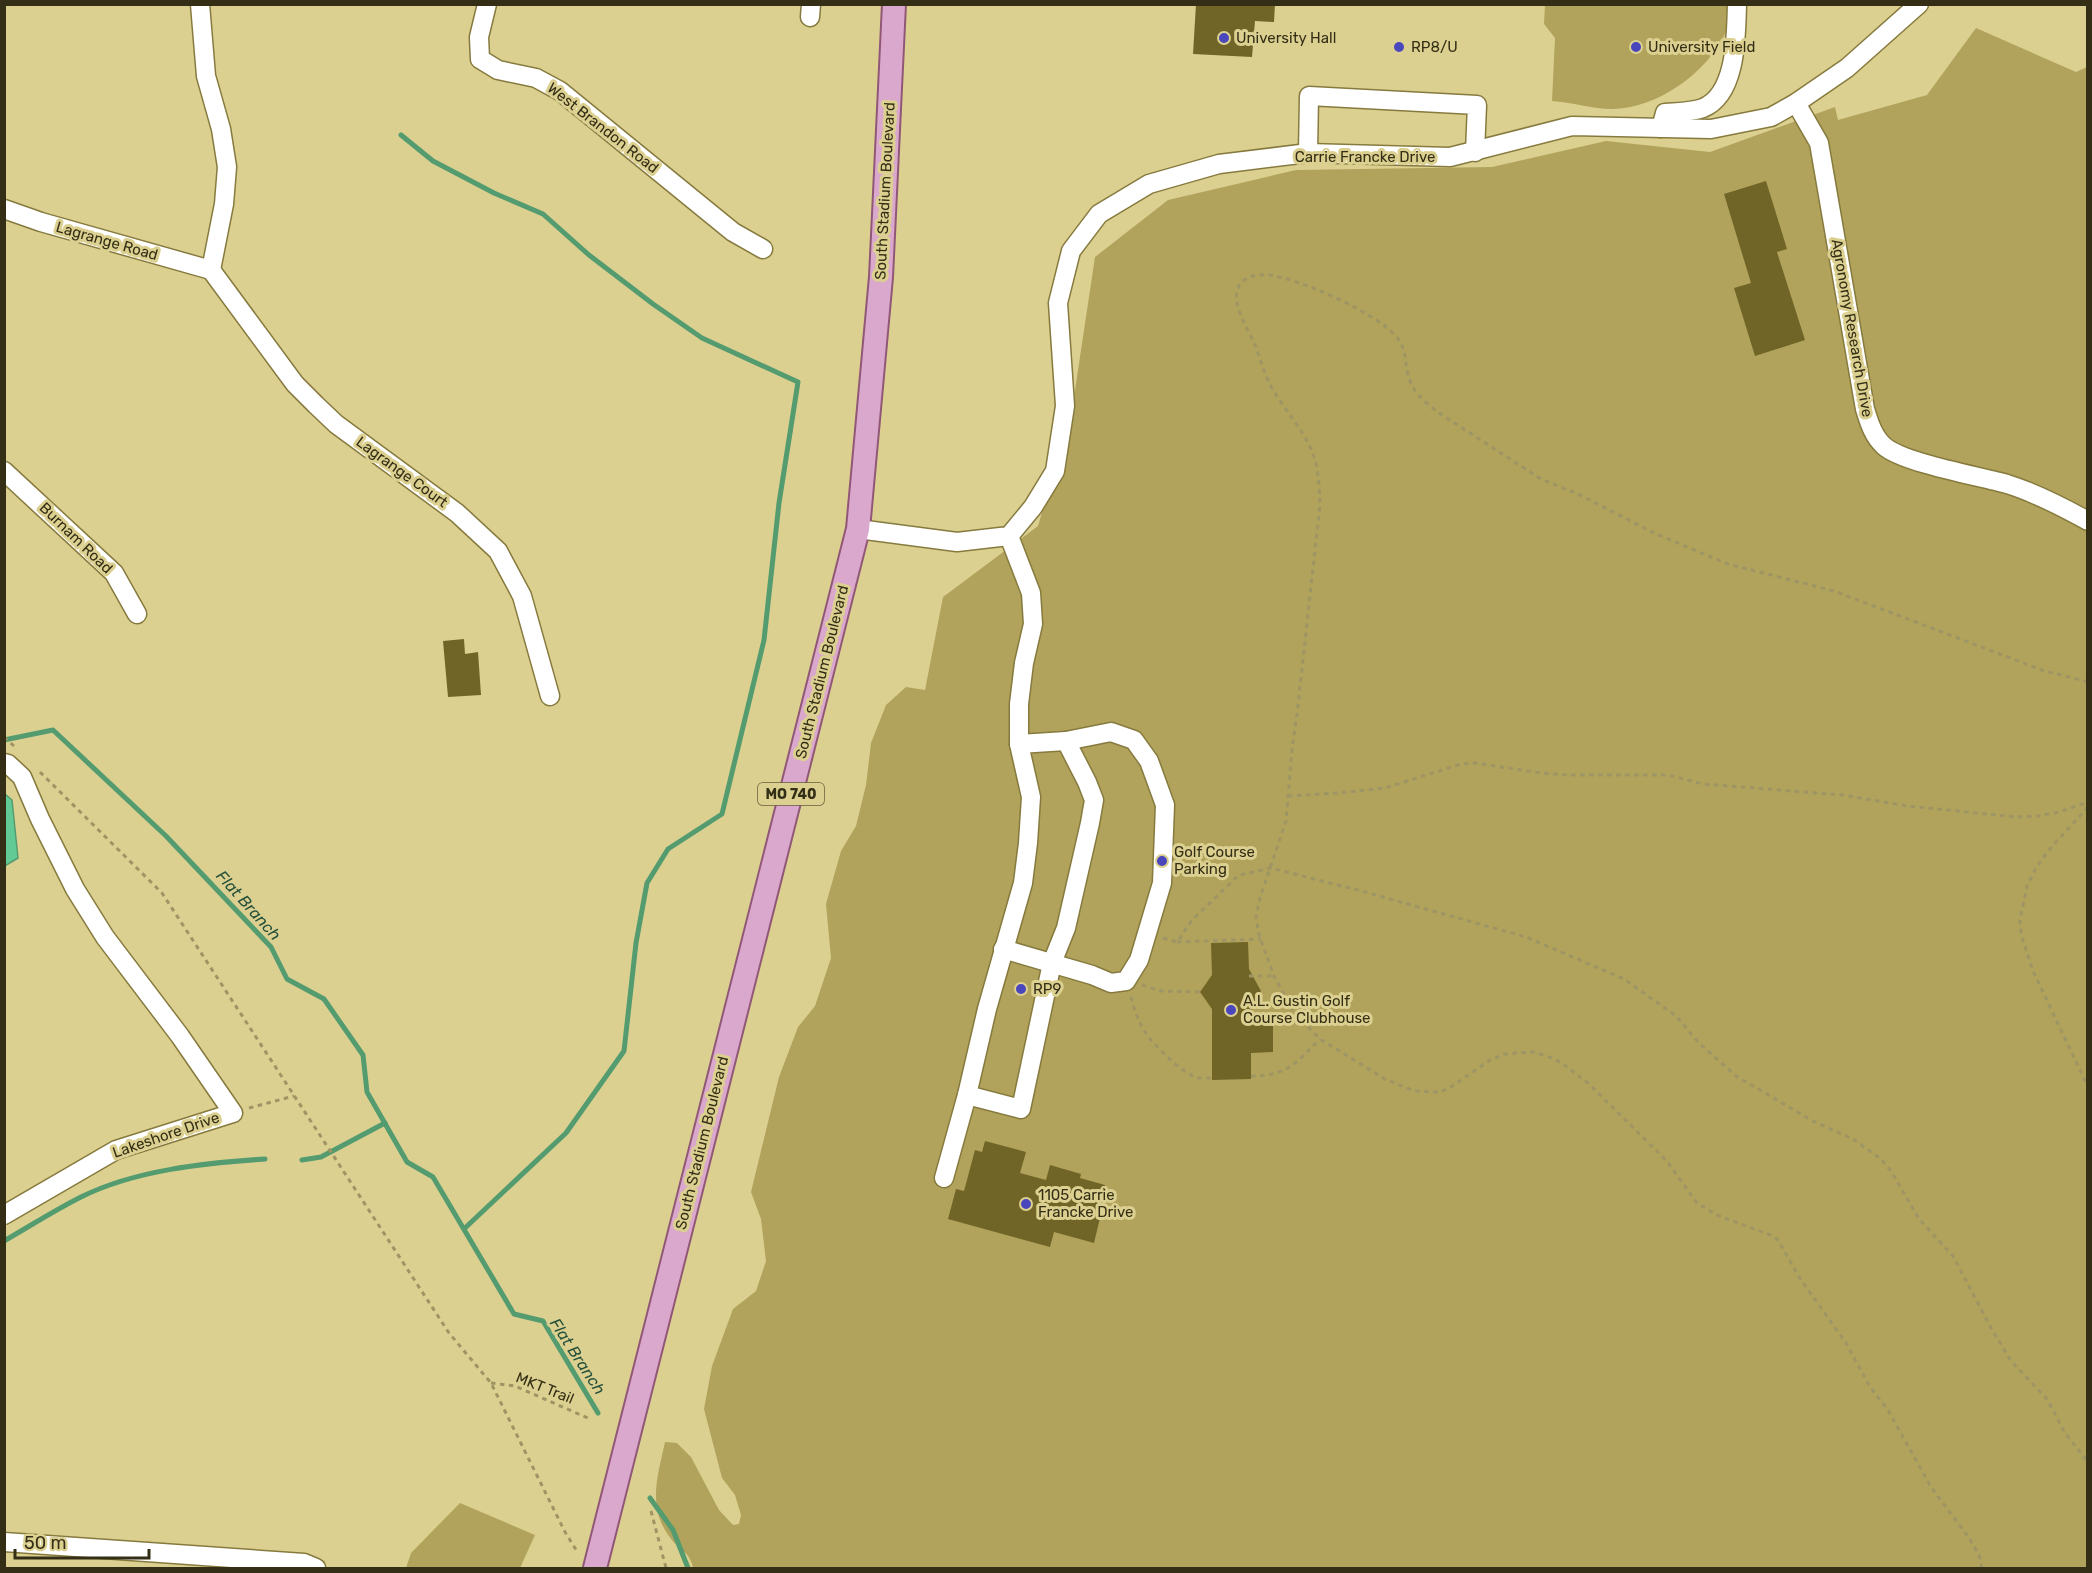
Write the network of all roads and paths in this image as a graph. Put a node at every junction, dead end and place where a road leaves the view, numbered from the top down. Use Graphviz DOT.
graph roads {
  1 [pos="200,4"];
  2 [pos="487,4"];
  3 [pos="894,4"];
  4 [pos="1737,4"];
  5 [pos="1919,4"];
  6 [pos="1796,103"];
  7 [pos="1661,128"];
  8 [pos="1475,152"];
  9 [pos="1308,153"];
  10 [pos="4,209"];
  11 [pos="763,249"];
  12 [pos="211,270"];
  13 [pos="4,471"];
  14 [pos="2088,521"];
  15 [pos="858,529"];
  16 [pos="1009,536"];
  17 [pos="137,614"];
  18 [pos="2088,682"];
  19 [pos="550,696"];
  20 [pos="1066,741"];
  21 [pos="1019,744"];
  22 [pos="4,763"];
  23 [pos="36,769"];
  24 [pos="1288,796"];
  25 [pos="2088,802"];
  26 [pos="2088,807"];
  27 [pos="1271,868"];
  28 [pos="1147,933"];
  29 [pos="1261,939"];
  30 [pos="1177,942"];
  31 [pos="1003,949"];
  32 [pos="1052,963"];
  33 [pos="1249,976"];
  34 [pos="1274,976"];
  35 [pos="1126,981"];
  36 [pos="1200,992"];
  37 [pos="1320,1039"];
  38 [pos="1251,1076"];
  39 [pos="1212,1078"];
  40 [pos="2088,1087"];
  41 [pos="967,1095"];
  42 [pos="294,1096"];
  43 [pos="233,1113"];
  44 [pos="944,1178"];
  45 [pos="4,1215"];
  46 [pos="490,1383"];
  47 [pos="590,1419"];
  48 [pos="2088,1462"];
  49 [pos="651,1511"];
  50 [pos="4,1542"];
  51 [pos="589,1564"];
  52 [pos="316,1569"];
  53 [pos="666,1569"];
  54 [pos="1982,1569"];
  1 -- 12 [label="street"];
  2 -- 11 [label="street, West Brandon Road"];
  3 -- 15 [label="main road, South Stadium Boulevard / MO 740"];
  4 -- 7 [label="street"];
  5 -- 6 [label="street, Carrie Francke Drive"];
  6 -- 7 [label="street, Carrie Francke Drive"];
  6 -- 14 [label="street, Agronomy Research Drive"];
  7 -- 8 [label="street, Carrie Francke Drive"];
  8 -- 9 [label="street, Carrie Francke Drive"];
  8 -- 9 [label="street"];
  9 -- 16 [label="street, Carrie Francke Drive"];
  10 -- 12 [label="street, Lagrange Road"];
  12 -- 19 [label="street, Lagrange Court"];
  13 -- 17 [label="street, Burnam Road"];
  15 -- 16 [label="street"];
  15 -- 51 [label="main road, South Stadium Boulevard / MO 740"];
  16 -- 21 [label="street"];
  18 -- 24 [label="path"];
  20 -- 21 [label="street"];
  20 -- 28 [label="street"];
  20 -- 32 [label="street"];
  21 -- 31 [label="street"];
  22 -- 43 [label="street, Lakeshore Drive"];
  23 -- 42 [label="path"];
  24 -- 25 [label="path"];
  24 -- 27 [label="path"];
  26 -- 40 [label="path"];
  27 -- 29 [label="path"];
  27 -- 30 [label="path"];
  27 -- 48 [label="path"];
  28 -- 30 [label="path"];
  28 -- 35 [label="street"];
  29 -- 30 [label="path"];
  29 -- 34 [label="path"];
  31 -- 32 [label="street"];
  31 -- 41 [label="street"];
  32 -- 35 [label="street"];
  32 -- 41 [label="street"];
  33 -- 34 [label="path"];
  34 -- 37 [label="path"];
  35 -- 36 [label="path"];
  35 -- 39 [label="path"];
  37 -- 38 [label="path"];
  37 -- 54 [label="path"];
  41 -- 44 [label="street"];
  42 -- 43 [label="path"];
  42 -- 46 [label="path"];
  43 -- 45 [label="street, Lakeshore Drive"];
  46 -- 47 [label="path, MKT Trail"];
  46 -- 51 [label="path"];
  49 -- 53 [label="path"];
  50 -- 52 [label="street"];
}
